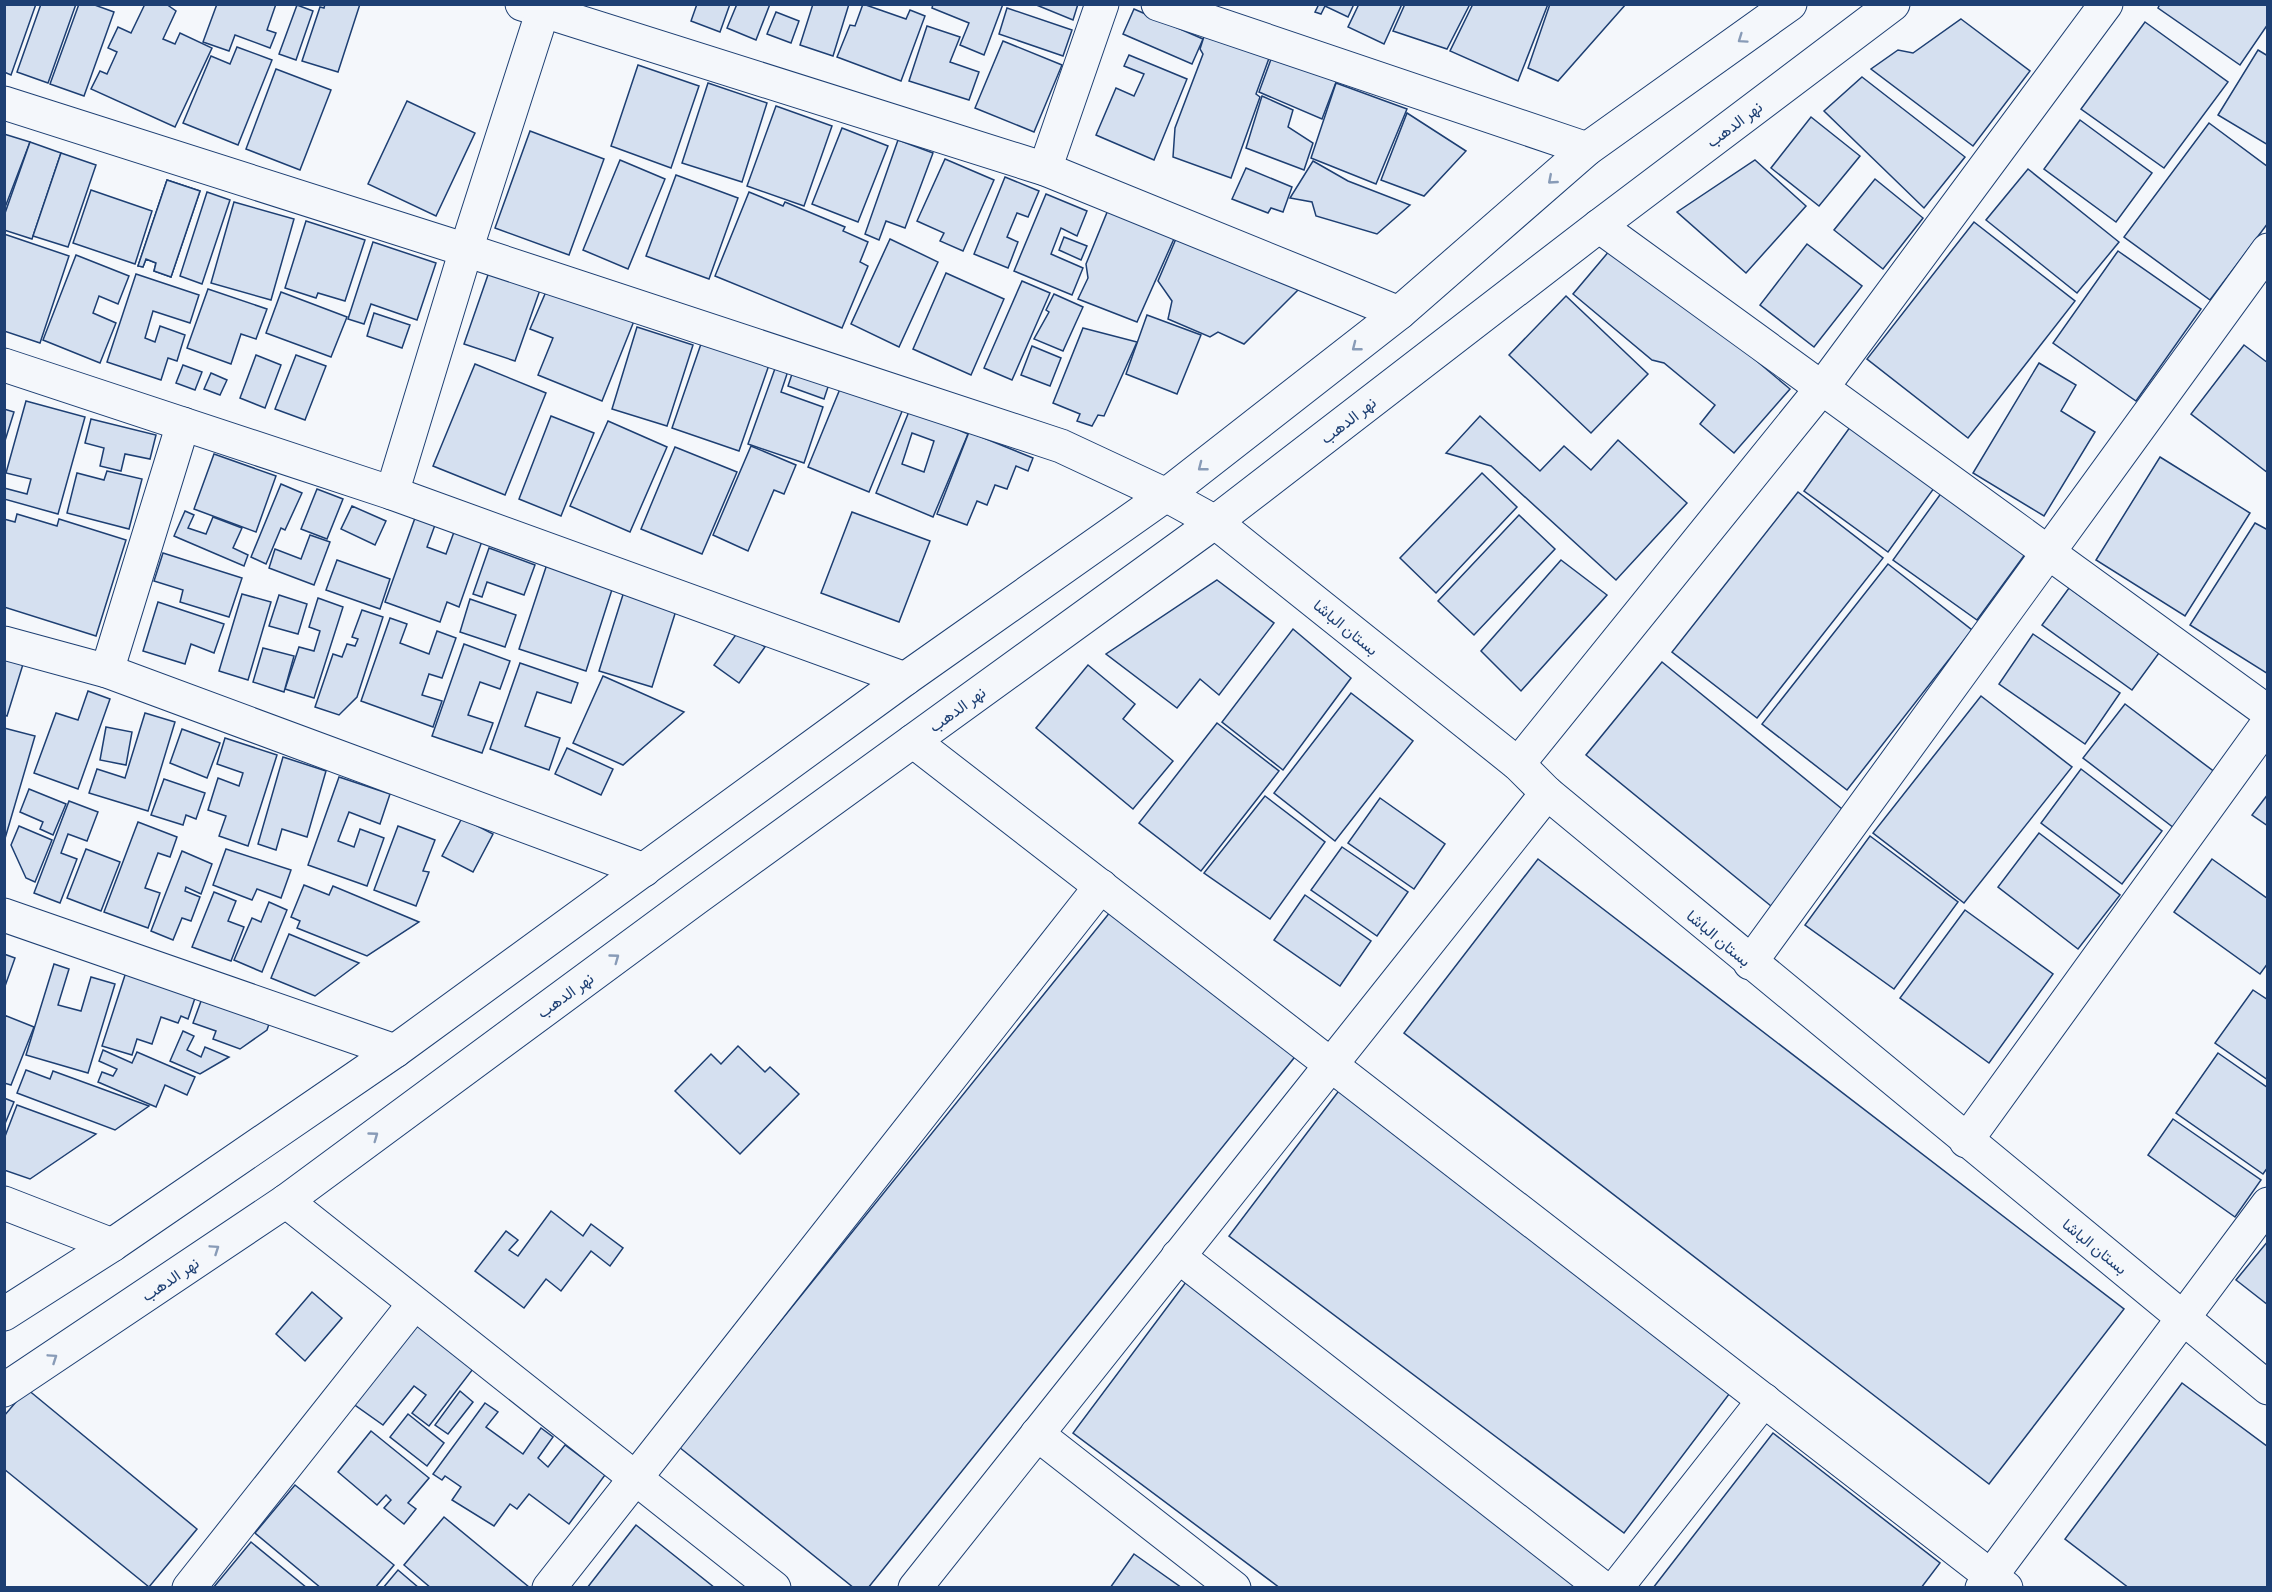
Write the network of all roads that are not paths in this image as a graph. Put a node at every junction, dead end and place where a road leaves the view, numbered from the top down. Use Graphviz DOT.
graph roads {
  1 [pos="1102,4"];
  2 [pos="1158,4"];
  3 [pos="1893,4"];
  4 [pos="2106,4"];
  5 [pos="537,7"];
  6 [pos="1776,7"];
  7 [pos="4,103"];
  8 [pos="1587,149"];
  9 [pos="1046,169"];
  10 [pos="1599,226"];
  11 [pos="466,250"];
  12 [pos="2268,250"];
  13 [pos="1399,313"];
  14 [pos="4,365"];
  15 [pos="1821,389"];
  16 [pos="183,424"];
  17 [pos="392,493"];
  18 [pos="1166,495"];
  19 [pos="1215,522"];
  20 [pos="2049,554"];
  21 [pos="4,643"];
  22 [pos="108,671"];
  23 [pos="905,679"];
  24 [pos="2268,712"];
  25 [pos="2268,723"];
  26 [pos="913,741"];
  27 [pos="1518,764"];
  28 [pos="1547,793"];
  29 [pos="644,870"];
  30 [pos="1101,886"];
  31 [pos="4,915"];
  32 [pos="1750,963"];
  33 [pos="395,1051"];
  34 [pos="1330,1063"];
  35 [pos="1966,1141"];
  36 [pos="286,1201"];
  37 [pos="4,1203"];
  38 [pos="2268,1204"];
  39 [pos="112,1245"];
  40 [pos="1178,1256"];
  41 [pos="414,1304"];
  42 [pos="4,1314"];
  43 [pos="2184,1319"];
  44 [pos="2268,1388"];
  45 [pos="4,1390"];
  46 [pos="1764,1400"];
  47 [pos="1037,1434"];
  48 [pos="635,1478"];
  49 [pos="1993,1584"];
  50 [pos="189,1587"];
  51 [pos="549,1587"];
  52 [pos="774,1587"];
  53 [pos="915,1587"];
  54 [pos="1234,1587"];
  55 [pos="1603,1587"];
  56 [pos="1616,1587"];
  1 -- 9 [label="street"];
  2 -- 8 [label="street"];
  3 -- 10 [label="street, نهر الدهب"];
  4 -- 15 [label="street"];
  5 -- 9 [label="street"];
  5 -- 11 [label="street"];
  6 -- 8 [label="street, one-way"];
  7 -- 11 [label="street, بستان الباشا"];
  8 -- 13 [label="street, one-way"];
  9 -- 13 [label="street"];
  10 -- 15 [label="street"];
  10 -- 19 [label="street, نهر الدهب"];
  11 -- 17 [label="street"];
  11 -- 18 [label="street, بستان الباشا"];
  12 -- 20 [label="street"];
  13 -- 18 [label="street, one-way"];
  14 -- 16 [label="street"];
  15 -- 20 [label="street"];
  15 -- 27 [label="street"];
  16 -- 17 [label="street"];
  16 -- 22 [label="street"];
  17 -- 23 [label="street"];
  18 -- 19 [label="street, بستان الباشا"];
  18 -- 23 [label="street"];
  19 -- 26 [label="street, نهر الدهب"];
  19 -- 27 [label="street, بستان الباشا"];
  20 -- 24 [label="street"];
  20 -- 32 [label="street"];
  21 -- 22 [label="street"];
  22 -- 29 [label="street"];
  23 -- 29 [label="street"];
  25 -- 35 [label="street"];
  26 -- 30 [label="street"];
  36 -- 26 [label="street, نهر الدهب, one-way"];
  27 -- 28 [label="street, بستان الباشا"];
  28 -- 32 [label="street, بستان الباشا"];
  28 -- 34 [label="street"];
  29 -- 33 [label="street"];
  30 -- 34 [label="street"];
  30 -- 48 [label="street"];
  31 -- 33 [label="street"];
  32 -- 35 [label="street, بستان الباشا"];
  33 -- 39 [label="street"];
  34 -- 40 [label="street"];
  34 -- 46 [label="street"];
  35 -- 43 [label="street, بستان الباشا"];
  36 -- 41 [label="street"];
  45 -- 36 [label="street, نهر الدهب, one-way"];
  37 -- 39 [label="street"];
  38 -- 43 [label="street"];
  39 -- 42 [label="street"];
  40 -- 47 [label="street"];
  40 -- 55 [label="street"];
  41 -- 48 [label="street"];
  41 -- 50 [label="street"];
  43 -- 44 [label="street, بستان الباشا"];
  43 -- 49 [label="street"];
  46 -- 49 [label="street"];
  46 -- 56 [label="street"];
  47 -- 53 [label="street"];
  47 -- 54 [label="street"];
  48 -- 51 [label="street"];
  48 -- 52 [label="street"];
}
